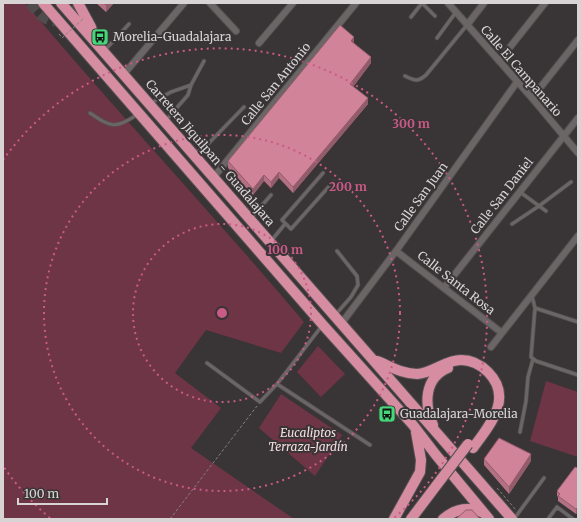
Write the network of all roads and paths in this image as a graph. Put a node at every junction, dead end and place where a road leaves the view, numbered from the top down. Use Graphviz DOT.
graph roads {
  1 [pos="43,3"];
  2 [pos="61,3"];
  3 [pos="78,3"];
  4 [pos="184,3"];
  5 [pos="210,3"];
  6 [pos="293,3"];
  7 [pos="356,3"];
  8 [pos="422,3"];
  9 [pos="448,3"];
  10 [pos="484,3"];
  11 [pos="545,3"];
  12 [pos="456,12"];
  13 [pos="411,16"];
  14 [pos="435,16"];
  15 [pos="84,18"];
  16 [pos="129,24"];
  17 [pos="467,25"];
  18 [pos="236,31"];
  19 [pos="62,38"];
  20 [pos="437,38"];
  21 [pos="578,40"];
  22 [pos="96,42"];
  23 [pos="259,43"];
  24 [pos="104,51"];
  25 [pos="204,61"];
  26 [pos="499,61"];
  27 [pos="124,74"];
  28 [pos="405,76"];
  29 [pos="517,82"];
  30 [pos="191,85"];
  31 [pos="532,98"];
  32 [pos="150,104"];
  33 [pos="244,107"];
  34 [pos="139,112"];
  35 [pos="90,113"];
  36 [pos="578,118"];
  37 [pos="165,121"];
  38 [pos="564,136"];
  39 [pos="193,154"];
  40 [pos="578,154"];
  41 [pos="323,173"];
  42 [pos="213,178"];
  43 [pos="333,182"];
  44 [pos="571,182"];
  45 [pos="520,192"];
  46 [pos="271,195"];
  47 [pos="539,206"];
  48 [pos="546,211"];
  49 [pos="249,219"];
  50 [pos="285,224"];
  51 [pos="512,224"];
  52 [pos="578,236"];
  53 [pos="270,242"];
  54 [pos="337,251"];
  55 [pos="396,251"];
  56 [pos="444,288"];
  57 [pos="532,296"];
  58 [pos="535,308"];
  59 [pos="338,320"];
  60 [pos="578,322"];
  61 [pos="323,325"];
  62 [pos="502,333"];
  63 [pos="490,347"];
  64 [pos="533,359"];
  65 [pos="374,360"];
  66 [pos="207,363"];
  67 [pos="578,374"];
  68 [pos="277,384"];
  69 [pos="260,402"];
  70 [pos="413,425"];
  71 [pos="436,432"];
  72 [pos="520,432"];
  73 [pos="370,445"];
  74 [pos="471,446"];
  75 [pos="544,478"];
  76 [pos="444,479"];
  77 [pos="493,484"];
  78 [pos="487,517"];
  79 [pos="515,517"];
  80 [pos="170,519"];
  81 [pos="394,519"];
  82 [pos="411,519"];
  83 [pos="420,519"];
  84 [pos="443,519"];
  85 [pos="548,519"];
  86 [pos="573,519"];
  1 -- 34 [label="highway"];
  2 -- 22 [label="highway, Carretera Jiquilpan - Guadalajara"];
  3 -- 22 [label="highway"];
  4 -- 27 [label="street"];
  5 -- 18 [label="street"];
  6 -- 23 [label="street"];
  7 -- 42 [label="street, Calle San Antonio"];
  8 -- 13 [label="lane"];
  8 -- 14 [label="lane"];
  9 -- 12 [label="street, Calle El Campanario"];
  10 -- 17 [label="street"];
  11 -- 26 [label="street"];
  12 -- 17 [label="street, Calle El Campanario"];
  12 -- 20 [label="lane"];
  15 -- 19 [label="path, bridge"];
  16 -- 24 [label="lane"];
  17 -- 26 [label="street, Calle El Campanario"];
  17 -- 28 [label="lane"];
  21 -- 31 [label="street"];
  22 -- 24 [label="highway, Carretera Jiquilpan - Guadalajara"];
  24 -- 27 [label="highway, Carretera Jiquilpan - Guadalajara"];
  25 -- 30 [label="lane"];
  26 -- 29 [label="street, Calle El Campanario"];
  27 -- 32 [label="highway, Carretera Jiquilpan - Guadalajara"];
  29 -- 31 [label="street, Calle El Campanario"];
  29 -- 55 [label="street, Calle San Juan"];
  30 -- 32 [label="lane"];
  30 -- 37 [label="lane"];
  31 -- 38 [label="street, Calle El Campanario"];
  32 -- 37 [label="highway, Carretera Jiquilpan - Guadalajara"];
  33 -- 39 [label="lane"];
  34 -- 35 [label="lane"];
  34 -- 61 [label="highway"];
  36 -- 38 [label="street, Calle San Daniel"];
  37 -- 39 [label="highway, Carretera Jiquilpan - Guadalajara"];
  38 -- 40 [label="street, Calle El Campanario"];
  38 -- 45 [label="street, Calle San Daniel"];
  39 -- 42 [label="highway, Carretera Jiquilpan - Guadalajara"];
  41 -- 50 [label="lane"];
  42 -- 49 [label="highway, Carretera Jiquilpan - Guadalajara"];
  43 -- 50 [label="lane"];
  44 -- 47 [label="lane"];
  45 -- 47 [label="lane"];
  45 -- 56 [label="street, Calle San Daniel"];
  46 -- 49 [label="lane"];
  47 -- 48 [label="lane"];
  47 -- 51 [label="lane"];
  49 -- 53 [label="highway, Carretera Jiquilpan - Guadalajara"];
  50 -- 53 [label="lane"];
  52 -- 57 [label="street"];
  53 -- 59 [label="highway, Carretera Jiquilpan - Guadalajara"];
  54 -- 59 [label="lane"];
  55 -- 56 [label="street, Calle Santa Rosa"];
  55 -- 59 [label="street, Calle San Juan"];
  56 -- 62 [label="street, Calle Santa Rosa"];
  57 -- 58 [label="lane"];
  57 -- 62 [label="street"];
  58 -- 60 [label="lane"];
  58 -- 64 [label="lane"];
  59 -- 65 [label="highway, Carretera Jiquilpan - Guadalajara"];
  61 -- 68 [label="lane"];
  61 -- 70 [label="highway"];
  62 -- 63 [label="street"];
  64 -- 67 [label="lane"];
  64 -- 72 [label="lane"];
  65 -- 71 [label="highway, Carretera Jiquilpan - Guadalajara"];
  65 -- 74 [label="highway"];
  66 -- 69 [label="lane"];
  68 -- 69 [label="lane"];
  68 -- 73 [label="lane"];
  69 -- 80 [label="path"];
  70 -- 78 [label="highway"];
  70 -- 81 [label="highway"];
  71 -- 74 [label="highway"];
  71 -- 79 [label="highway, Carretera Jiquilpan - Guadalajara"];
  74 -- 76 [label="highway, bridge"];
  75 -- 79 [label="lane"];
  76 -- 82 [label="highway"];
  76 -- 83 [label="highway"];
  77 -- 79 [label="path"];
  78 -- 84 [label="highway"];
  85 -- 86 [label="lane"];
}
